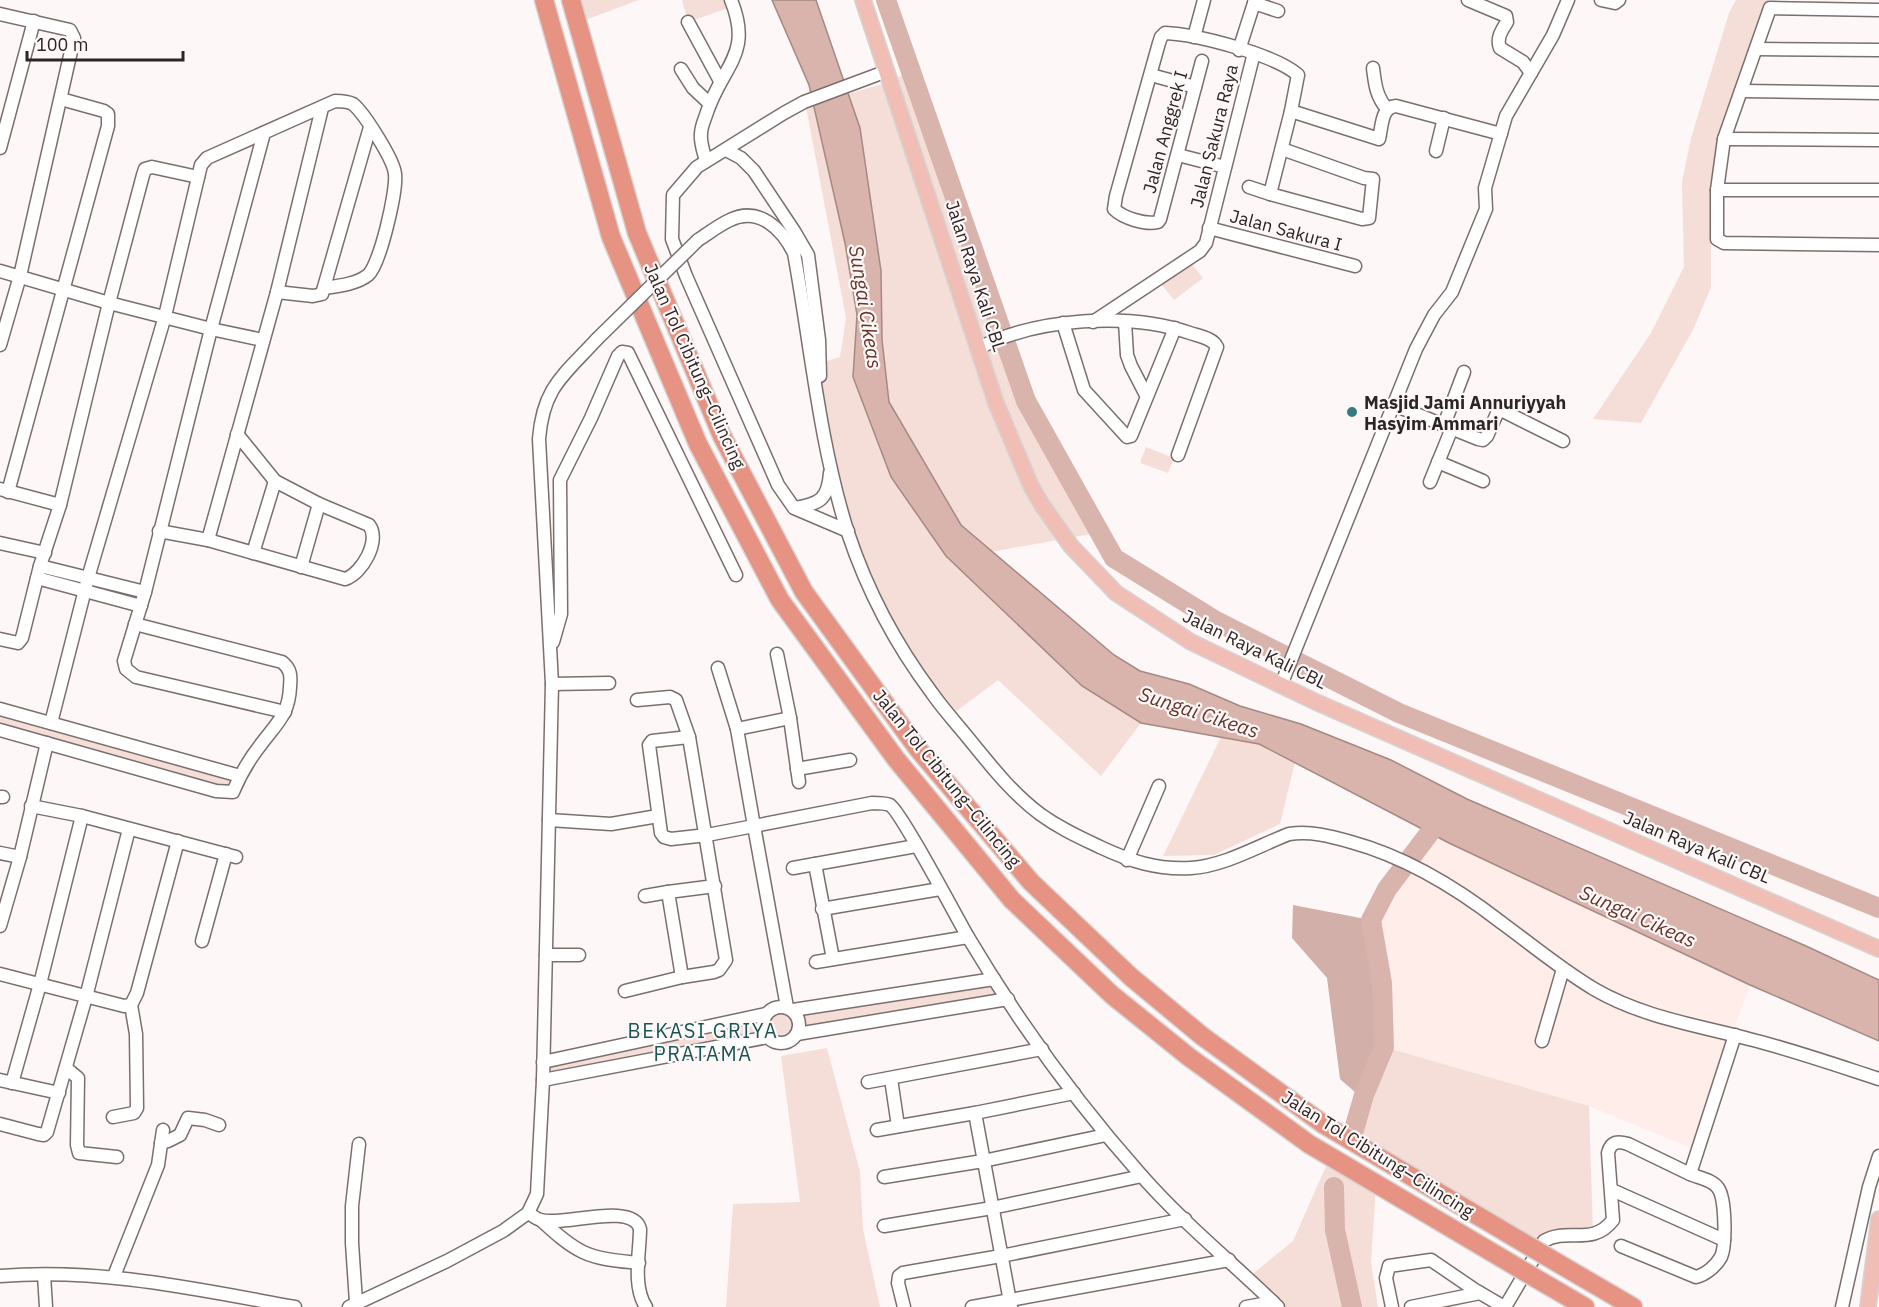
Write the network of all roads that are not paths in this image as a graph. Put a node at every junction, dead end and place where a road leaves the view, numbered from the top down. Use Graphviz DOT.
graph roads {
  1 [pos="543,0"];
  2 [pos="571,0"];
  3 [pos="731,0"];
  4 [pos="862,0"];
  5 [pos="1204,0"];
  6 [pos="1468,0"];
  7 [pos="1567,0"];
  8 [pos="1601,0"];
  9 [pos="1618,0"];
  10 [pos="1254,2"];
  11 [pos="1879,10"];
  12 [pos="1278,11"];
  13 [pos="0,14"];
  14 [pos="34,21"];
  15 [pos="688,22"];
  16 [pos="1194,37"];
  17 [pos="1756,49"];
  18 [pos="1239,50"];
  19 [pos="1879,50"];
  20 [pos="1254,53"];
  21 [pos="1202,61"];
  22 [pos="1372,68"];
  23 [pos="681,69"];
  24 [pos="887,71"];
  25 [pos="1531,73"];
  26 [pos="1151,75"];
  27 [pos="720,81"];
  28 [pos="1195,87"];
  29 [pos="1741,91"];
  30 [pos="1879,93"];
  31 [pos="61,99"];
  32 [pos="710,104"];
  33 [pos="322,108"];
  34 [pos="1387,109"];
  35 [pos="1292,111"];
  36 [pos="1444,118"];
  37 [pos="370,127"];
  38 [pos="264,133"];
  39 [pos="1501,134"];
  40 [pos="1724,139"];
  41 [pos="1879,140"];
  42 [pos="0,147"];
  43 [pos="1282,149"];
  44 [pos="726,150"];
  45 [pos="1436,151"];
  46 [pos="1178,155"];
  47 [pos="706,161"];
  48 [pos="1225,167"];
  49 [pos="198,177"];
  50 [pos="1249,187"];
  51 [pos="1717,190"];
  52 [pos="1879,190"];
  53 [pos="1270,194"];
  54 [pos="1209,228"];
  55 [pos="1879,244"];
  56 [pos="1355,266"];
  57 [pos="0,270"];
  58 [pos="20,276"];
  59 [pos="324,288"];
  60 [pos="64,289"];
  61 [pos="277,292"];
  62 [pos="109,303"];
  63 [pos="165,316"];
  64 [pos="1093,322"];
  65 [pos="1125,322"];
  66 [pos="1063,323"];
  67 [pos="1174,328"];
  68 [pos="211,329"];
  69 [pos="263,340"];
  70 [pos="0,345"];
  71 [pos="980,348"];
  72 [pos="1464,372"];
  73 [pos="1146,395"];
  74 [pos="1394,405"];
  75 [pos="1448,426"];
  76 [pos="822,428"];
  77 [pos="237,434"];
  78 [pos="1563,441"];
  79 [pos="1178,455"];
  80 [pos="1438,462"];
  81 [pos="831,467"];
  82 [pos="275,481"];
  83 [pos="1483,481"];
  84 [pos="1430,482"];
  85 [pos="4,491"];
  86 [pos="319,504"];
  87 [pos="60,505"];
  88 [pos="794,508"];
  89 [pos="159,531"];
  90 [pos="848,531"];
  91 [pos="208,540"];
  92 [pos="0,543"];
  93 [pos="45,553"];
  94 [pos="253,553"];
  95 [pos="301,567"];
  96 [pos="39,572"];
  97 [pos="736,575"];
  98 [pos="88,578"];
  99 [pos="86,591"];
  100 [pos="146,592"];
  101 [pos="141,606"];
  102 [pos="135,624"];
  103 [pos="0,639"];
  104 [pos="550,652"];
  105 [pos="777,654"];
  106 [pos="718,668"];
  107 [pos="609,683"];
  108 [pos="552,684"];
  109 [pos="1281,685"];
  110 [pos="638,700"];
  111 [pos="0,710"];
  112 [pos="285,712"];
  113 [pos="790,718"];
  114 [pos="51,723"];
  115 [pos="736,729"];
  116 [pos="0,730"];
  117 [pos="689,737"];
  118 [pos="47,743"];
  119 [pos="850,760"];
  120 [pos="797,769"];
  121 [pos="240,776"];
  122 [pos="799,782"];
  123 [pos="1159,786"];
  124 [pos="31,806"];
  125 [pos="82,816"];
  126 [pos="658,816"];
  127 [pos="549,820"];
  128 [pos="754,826"];
  129 [pos="129,829"];
  130 [pos="707,835"];
  131 [pos="178,841"];
  132 [pos="916,846"];
  133 [pos="0,852"];
  134 [pos="20,857"];
  135 [pos="1127,860"];
  136 [pos="814,864"];
  137 [pos="793,868"];
  138 [pos="715,886"];
  139 [pos="940,889"];
  140 [pos="668,892"];
  141 [pos="645,896"];
  142 [pos="822,909"];
  143 [pos="0,926"];
  144 [pos="968,937"];
  145 [pos="202,940"];
  146 [pos="1879,949"];
  147 [pos="546,955"];
  148 [pos="579,955"];
  149 [pos="832,959"];
  150 [pos="816,962"];
  151 [pos="1563,969"];
  152 [pos="0,974"];
  153 [pos="682,977"];
  154 [pos="994,979"];
  155 [pos="40,984"];
  156 [pos="625,991"];
  157 [pos="86,997"];
  158 [pos="1008,999"];
  159 [pos="131,1005"];
  160 [pos="790,1009"];
  161 [pos="766,1014"];
  162 [pos="797,1034"];
  163 [pos="1735,1035"];
  164 [pos="768,1037"];
  165 [pos="1542,1041"];
  166 [pos="1042,1049"];
  167 [pos="543,1062"];
  168 [pos="66,1068"];
  169 [pos="891,1078"];
  170 [pos="1879,1079"];
  171 [pos="543,1080"];
  172 [pos="6,1082"];
  173 [pos="868,1083"];
  174 [pos="59,1093"];
  175 [pos="1074,1093"];
  176 [pos="975,1113"];
  177 [pos="113,1117"];
  178 [pos="0,1124"];
  179 [pos="219,1125"];
  180 [pos="898,1126"];
  181 [pos="163,1130"];
  182 [pos="877,1130"];
  183 [pos="1106,1135"];
  184 [pos="161,1143"];
  185 [pos="359,1144"];
  186 [pos="1879,1156"];
  187 [pos="117,1157"];
  188 [pos="983,1161"];
  189 [pos="1690,1174"];
  190 [pos="1142,1176"];
  191 [pos="884,1177"];
  192 [pos="1612,1190"];
  193 [pos="992,1208"];
  194 [pos="528,1213"];
  195 [pos="1185,1219"];
  196 [pos="1879,1219"];
  197 [pos="542,1221"];
  198 [pos="884,1226"];
  199 [pos="1724,1239"];
  200 [pos="1621,1246"];
  201 [pos="1000,1256"];
  202 [pos="1229,1260"];
  203 [pos="639,1263"];
  204 [pos="44,1275"];
  205 [pos="0,1276"];
  206 [pos="114,1276"];
  207 [pos="1480,1293"];
  208 [pos="1010,1304"];
  209 [pos="1276,1304"];
  210 [pos="353,1305"];
  211 [pos="46,1307"];
  212 [pos="295,1307"];
  213 [pos="646,1307"];
  214 [pos="904,1307"];
  215 [pos="972,1307"];
  216 [pos="1246,1307"];
  217 [pos="1392,1307"];
  218 [pos="1411,1307"];
  219 [pos="1505,1307"];
  220 [pos="1584,1307"];
  221 [pos="1633,1307"];
  222 [pos="1842,1307"];
  223 [pos="1868,1307"];
  1 -- 220 [label="highway, Jalan Tol Cibitung–Cilincing, bridge"];
  2 -- 221 [label="highway, Jalan Tol Cibitung–Cilincing, bridge"];
  3 -- 27 [label="street"];
  4 -- 24 [label="main road, Jalan Raya Kali CBL"];
  5 -- 16 [label="street"];
  6 -- 25 [label="street"];
  7 -- 25 [label="street"];
  8 -- 9 [label="street"];
  10 -- 12 [label="street"];
  10 -- 18 [label="street"];
  11 -- 17 [label="street"];
  13 -- 14 [label="street"];
  14 -- 31 [label="street"];
  14 -- 42 [label="street"];
  15 -- 27 [label="street"];
  16 -- 18 [label="street"];
  16 -- 26 [label="street"];
  17 -- 19 [label="street"];
  17 -- 29 [label="street"];
  18 -- 20 [label="street"];
  20 -- 35 [label="street"];
  20 -- 48 [label="street, Jalan Sakura Raya"];
  21 -- 28 [label="street, Jalan Anggrek I"];
  22 -- 34 [label="street"];
  23 -- 32 [label="street"];
  24 -- 44 [label="street"];
  24 -- 71 [label="main road, Jalan Raya Kali CBL"];
  25 -- 39 [label="street"];
  26 -- 28 [label="street"];
  26 -- 46 [label="street, Jalan Anggrek I"];
  27 -- 32 [label="street"];
  28 -- 46 [label="street, Jalan Anggrek I"];
  29 -- 30 [label="street"];
  29 -- 40 [label="street"];
  31 -- 58 [label="street"];
  31 -- 60 [label="street"];
  32 -- 47 [label="street"];
  33 -- 37 [label="street"];
  33 -- 38 [label="street"];
  33 -- 61 [label="street"];
  34 -- 35 [label="street"];
  34 -- 36 [label="street"];
  35 -- 43 [label="street"];
  36 -- 39 [label="street"];
  36 -- 45 [label="street"];
  37 -- 59 [label="street"];
  37 -- 59 [label="street"];
  38 -- 49 [label="street"];
  38 -- 68 [label="street"];
  39 -- 74 [label="street"];
  40 -- 41 [label="street"];
  40 -- 51 [label="street"];
  43 -- 53 [label="street"];
  43 -- 53 [label="street"];
  44 -- 47 [label="street"];
  44 -- 76 [label="street"];
  46 -- 48 [label="street"];
  47 -- 88 [label="street"];
  48 -- 54 [label="street, Jalan Sakura Raya"];
  49 -- 62 [label="street"];
  49 -- 63 [label="street"];
  50 -- 53 [label="street"];
  51 -- 52 [label="street"];
  51 -- 55 [label="street"];
  54 -- 56 [label="street, Jalan Sakura I"];
  54 -- 64 [label="street, Jalan Sakura Raya"];
  57 -- 58 [label="street"];
  58 -- 60 [label="street"];
  58 -- 70 [label="street"];
  59 -- 61 [label="street"];
  60 -- 62 [label="street"];
  60 -- 85 [label="street"];
  61 -- 69 [label="street"];
  62 -- 63 [label="street"];
  62 -- 87 [label="street"];
  63 -- 68 [label="street"];
  63 -- 98 [label="street"];
  64 -- 65 [label="street"];
  64 -- 66 [label="street"];
  65 -- 67 [label="street"];
  65 -- 73 [label="street"];
  66 -- 71 [label="street"];
  66 -- 73 [label="street"];
  67 -- 73 [label="street"];
  67 -- 79 [label="street"];
  68 -- 69 [label="street"];
  68 -- 89 [label="street"];
  69 -- 77 [label="street"];
  71 -- 109 [label="main road, Jalan Raya Kali CBL"];
  72 -- 75 [label="street"];
  74 -- 75 [label="street"];
  74 -- 109 [label="street"];
  75 -- 78 [label="street"];
  75 -- 80 [label="street"];
  76 -- 81 [label="street"];
  76 -- 104 [label="street, bridge"];
  77 -- 82 [label="street"];
  77 -- 91 [label="street"];
  80 -- 83 [label="street"];
  80 -- 84 [label="street"];
  81 -- 88 [label="street"];
  81 -- 90 [label="street"];
  82 -- 86 [label="street"];
  82 -- 94 [label="street"];
  85 -- 87 [label="street"];
  86 -- 95 [label="street"];
  86 -- 95 [label="street"];
  87 -- 93 [label="street"];
  88 -- 90 [label="street"];
  89 -- 91 [label="street"];
  89 -- 100 [label="street"];
  90 -- 135 [label="street"];
  91 -- 94 [label="street"];
  92 -- 93 [label="street"];
  93 -- 96 [label="street"];
  94 -- 95 [label="street"];
  96 -- 98 [label="street"];
  96 -- 99 [label="street"];
  96 -- 103 [label="street"];
  97 -- 104 [label="street"];
  98 -- 99 [label="street"];
  98 -- 100 [label="street"];
  99 -- 101 [label="street"];
  99 -- 114 [label="street"];
  100 -- 101 [label="street"];
  101 -- 102 [label="street"];
  102 -- 112 [label="street"];
  102 -- 112 [label="street"];
  104 -- 108 [label="street"];
  105 -- 113 [label="street"];
  106 -- 115 [label="street"];
  107 -- 108 [label="street"];
  108 -- 127 [label="street"];
  109 -- 146 [label="main road, Jalan Raya Kali CBL"];
  110 -- 117 [label="street"];
  111 -- 114 [label="street"];
  112 -- 121 [label="street"];
  113 -- 115 [label="street"];
  113 -- 120 [label="street"];
  114 -- 121 [label="street"];
  115 -- 128 [label="street"];
  116 -- 118 [label="street"];
  117 -- 126 [label="street"];
  117 -- 130 [label="street"];
  118 -- 121 [label="street"];
  118 -- 124 [label="street"];
  119 -- 120 [label="street"];
  120 -- 122 [label="street"];
  123 -- 135 [label="street"];
  124 -- 125 [label="street"];
  124 -- 134 [label="street"];
  125 -- 129 [label="street"];
  125 -- 155 [label="street"];
  126 -- 127 [label="street"];
  126 -- 130 [label="street"];
  127 -- 147 [label="street"];
  128 -- 130 [label="street"];
  128 -- 132 [label="street"];
  128 -- 160 [label="street"];
  129 -- 131 [label="street"];
  129 -- 157 [label="street"];
  130 -- 138 [label="street"];
  131 -- 145 [label="street"];
  131 -- 159 [label="street"];
  132 -- 136 [label="street"];
  132 -- 139 [label="street"];
  133 -- 134 [label="street"];
  134 -- 143 [label="street"];
  135 -- 151 [label="street"];
  136 -- 137 [label="street"];
  136 -- 142 [label="street"];
  138 -- 140 [label="street"];
  138 -- 153 [label="street"];
  139 -- 142 [label="street"];
  139 -- 144 [label="street"];
  140 -- 141 [label="street"];
  140 -- 153 [label="street"];
  142 -- 149 [label="street"];
  144 -- 149 [label="street"];
  144 -- 154 [label="street"];
  147 -- 148 [label="street"];
  147 -- 167 [label="street"];
  149 -- 150 [label="street"];
  151 -- 163 [label="street"];
  151 -- 165 [label="street"];
  152 -- 155 [label="street"];
  153 -- 156 [label="street"];
  154 -- 158 [label="street"];
  154 -- 160 [label="street"];
  155 -- 157 [label="street"];
  155 -- 172 [label="street"];
  157 -- 159 [label="street"];
  157 -- 168 [label="street"];
  158 -- 162 [label="street"];
  158 -- 166 [label="street"];
  159 -- 177 [label="street"];
  160 -- 161 [label="street"];
  160 -- 162 [label="street"];
  161 -- 164 [label="street"];
  161 -- 167 [label="street"];
  162 -- 164 [label="street"];
  163 -- 170 [label="street"];
  163 -- 189 [label="street"];
  164 -- 171 [label="street"];
  166 -- 169 [label="street"];
  166 -- 175 [label="street"];
  167 -- 171 [label="street"];
  168 -- 174 [label="street"];
  168 -- 187 [label="street"];
  169 -- 173 [label="street"];
  169 -- 180 [label="street"];
  171 -- 194 [label="street"];
  172 -- 174 [label="street"];
  174 -- 178 [label="street"];
  175 -- 176 [label="street"];
  175 -- 183 [label="street"];
  176 -- 180 [label="street"];
  176 -- 188 [label="street"];
  179 -- 184 [label="street"];
  180 -- 182 [label="street"];
  181 -- 184 [label="street"];
  183 -- 188 [label="street"];
  183 -- 190 [label="street"];
  184 -- 206 [label="street"];
  185 -- 210 [label="street"];
  186 -- 222 [label="street"];
  188 -- 191 [label="street"];
  188 -- 193 [label="street"];
  189 -- 192 [label="street"];
  189 -- 199 [label="street"];
  190 -- 193 [label="street"];
  190 -- 195 [label="street"];
  192 -- 199 [label="street"];
  192 -- 219 [label="street"];
  193 -- 198 [label="street"];
  193 -- 201 [label="street"];
  194 -- 197 [label="street"];
  194 -- 210 [label="street"];
  195 -- 201 [label="street"];
  195 -- 202 [label="street"];
  196 -- 223 [label="main road"];
  197 -- 203 [label="street"];
  197 -- 203 [label="street"];
  199 -- 200 [label="street"];
  201 -- 208 [label="street"];
  201 -- 214 [label="street"];
  202 -- 208 [label="street"];
  202 -- 209 [label="street"];
  203 -- 213 [label="street"];
  204 -- 205 [label="street"];
  204 -- 206 [label="street"];
  204 -- 211 [label="street"];
  206 -- 212 [label="street"];
  207 -- 217 [label="street"];
  207 -- 218 [label="street"];
  207 -- 219 [label="street"];
  208 -- 215 [label="street"];
  209 -- 216 [label="street"];
}
